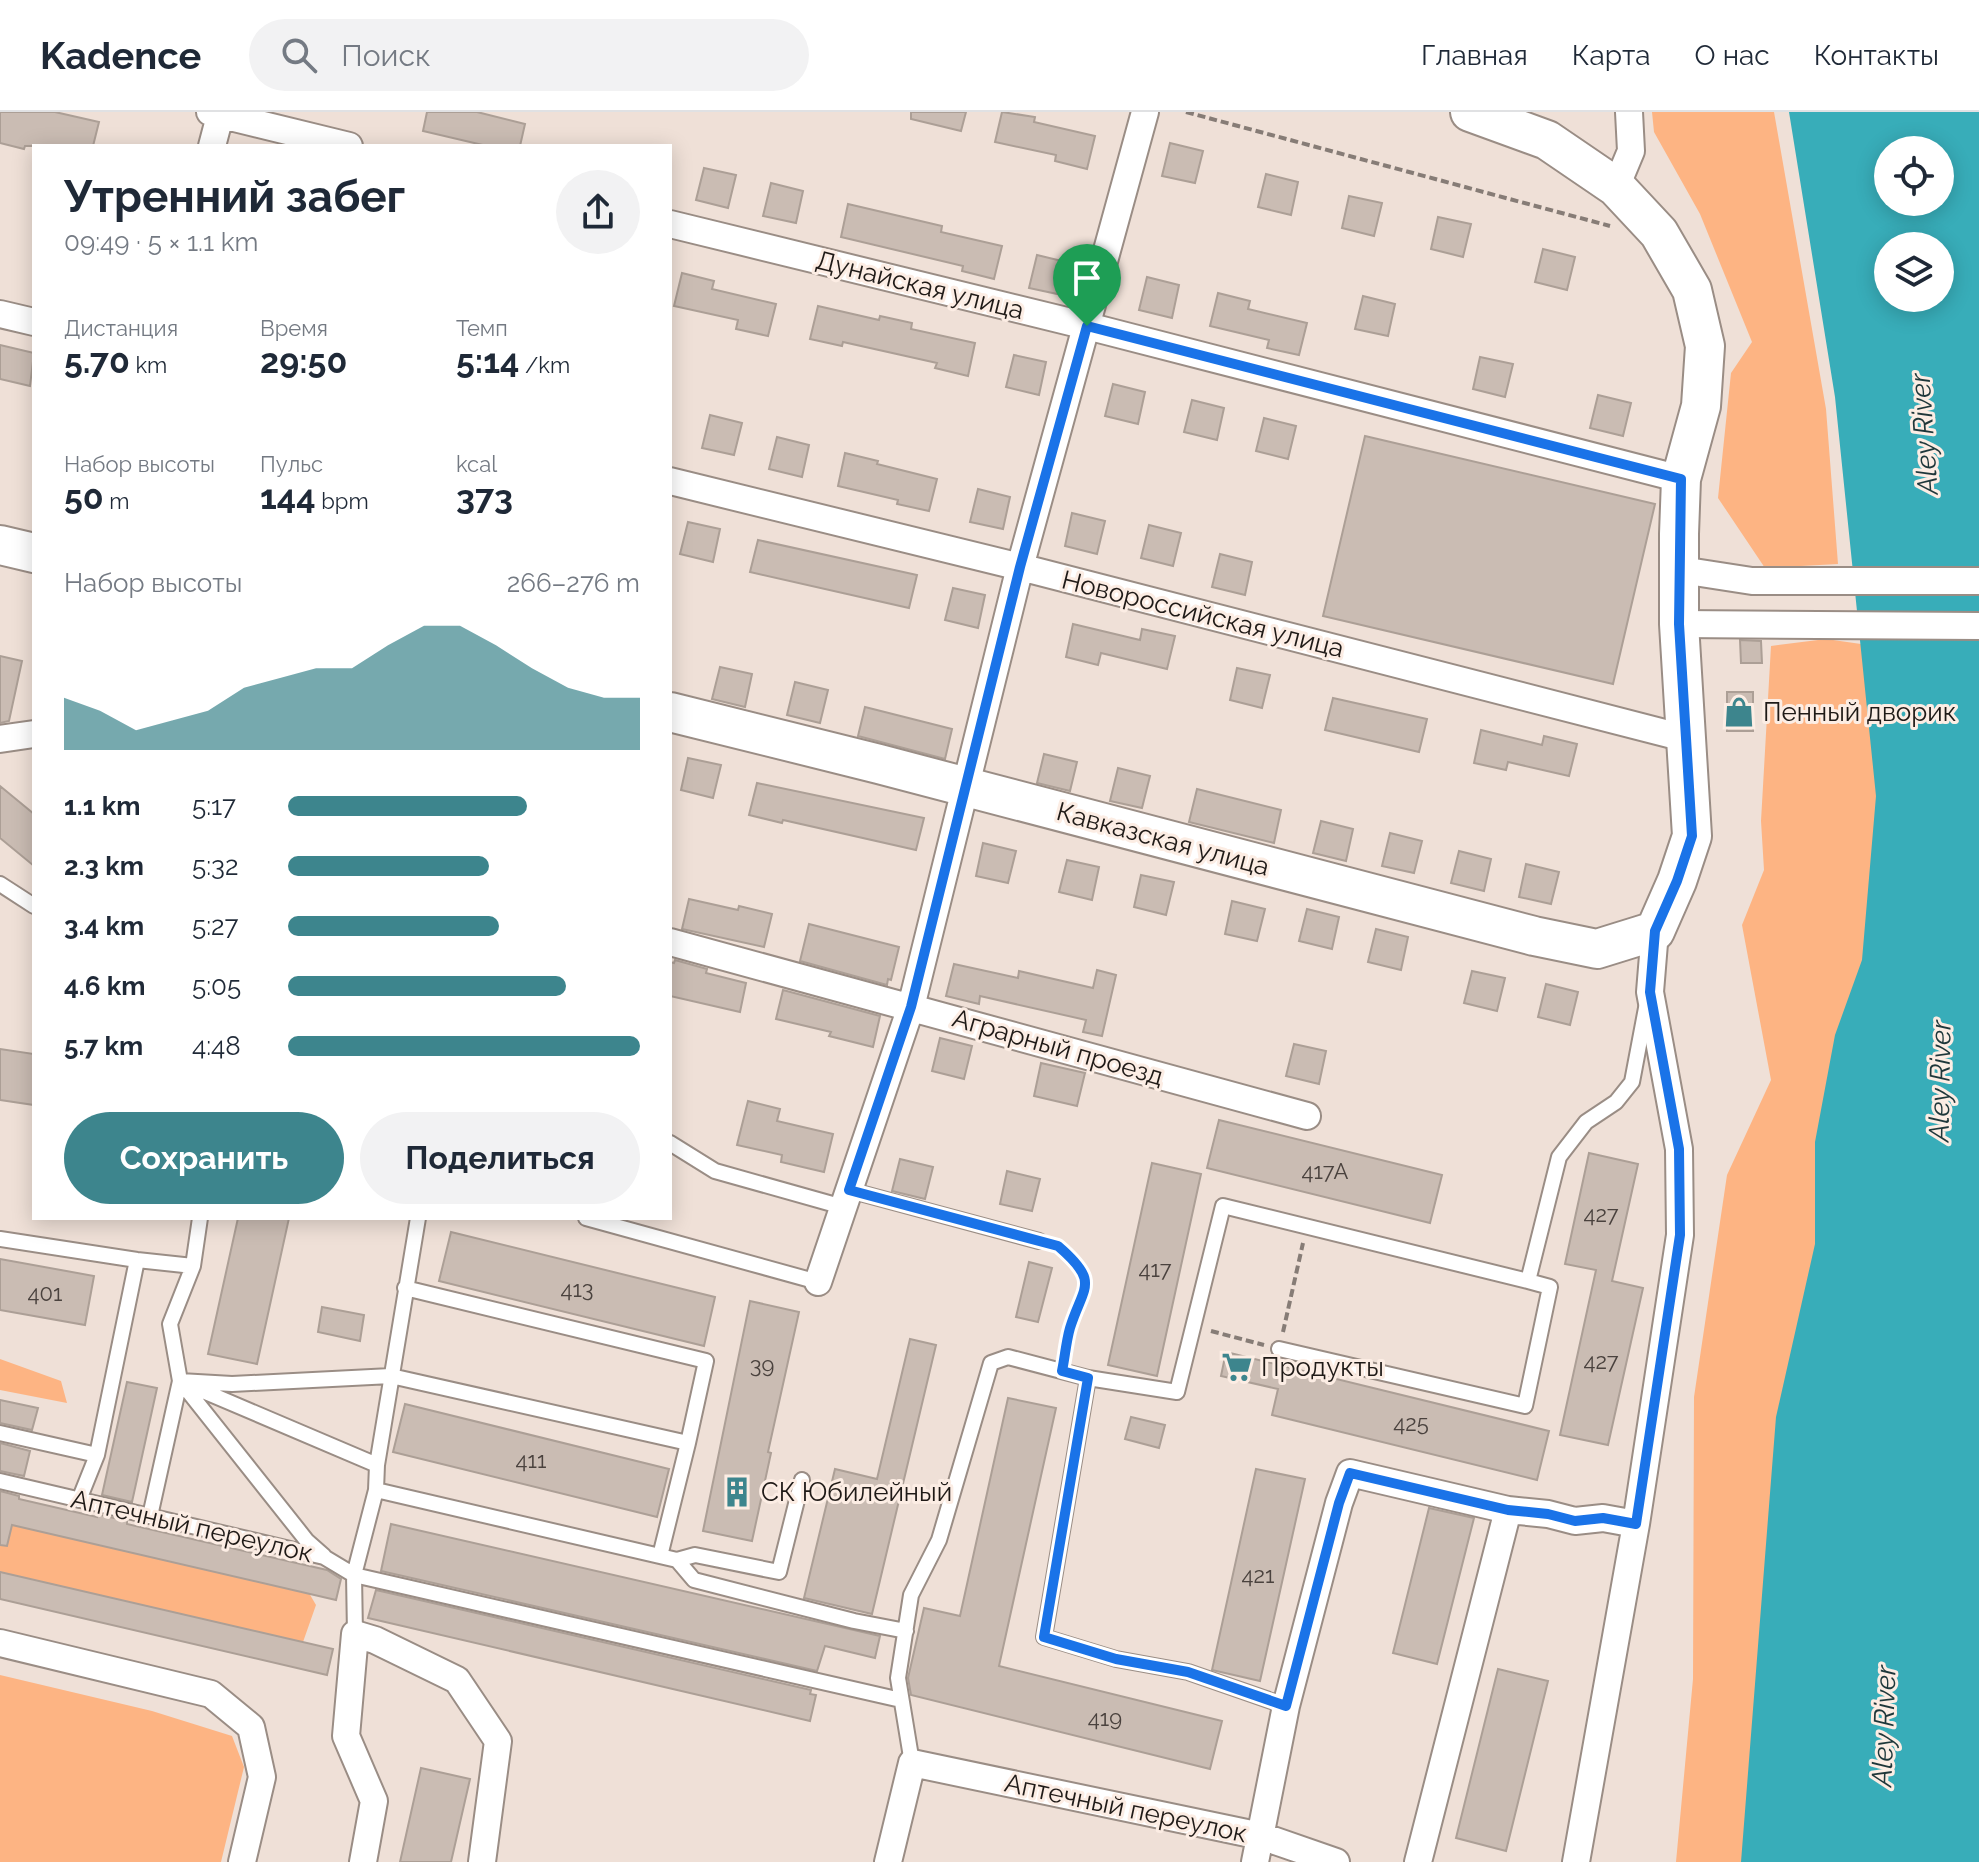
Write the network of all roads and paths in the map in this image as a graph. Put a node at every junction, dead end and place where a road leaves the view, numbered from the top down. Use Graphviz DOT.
graph roads {
  1 [pos="1145,112"];
  2 [pos="1186,112"];
  3 [pos="1470,112"];
  4 [pos="1629,112"];
  5 [pos="217,113"];
  6 [pos="212,144"];
  7 [pos="341,144"];
  8 [pos="1627,199"];
  9 [pos="672,224"];
  10 [pos="0,314"];
  11 [pos="32,322"];
  12 [pos="1087,326"];
  13 [pos="1681,479"];
  14 [pos="672,481"];
  15 [pos="0,545"];
  16 [pos="32,553"];
  17 [pos="1020,567"];
  18 [pos="1681,570"];
  19 [pos="1979,581"];
  20 [pos="1679,624"];
  21 [pos="1979,626"];
  22 [pos="672,713"];
  23 [pos="32,734"];
  24 [pos="0,739"];
  25 [pos="1688,739"];
  26 [pos="967,787"];
  27 [pos="0,884"];
  28 [pos="32,905"];
  29 [pos="1655,931"];
  30 [pos="672,943"];
  31 [pos="1650,992"];
  32 [pos="911,1007"];
  33 [pos="1307,1116"];
  34 [pos="672,1144"];
  35 [pos="846,1199"];
  36 [pos="200,1220"];
  37 [pos="418,1220"];
  38 [pos="593,1220"];
  39 [pos="1307,1227"];
  40 [pos="0,1239"];
  41 [pos="1039,1241"];
  42 [pos="137,1260"];
  43 [pos="193,1266"];
  44 [pos="1528,1281"];
  45 [pos="818,1282"];
  46 [pos="405,1288"];
  47 [pos="1193,1326"];
  48 [pos="1279,1349"];
  49 [pos="1062,1371"];
  50 [pos="391,1376"];
  51 [pos="1088,1378"];
  52 [pos="180,1381"];
  53 [pos="0,1433"];
  54 [pos="688,1443"];
  55 [pos="97,1455"];
  56 [pos="377,1465"];
  57 [pos="802,1480"];
  58 [pos="0,1481"];
  59 [pos="376,1490"];
  60 [pos="79,1500"];
  61 [pos="1508,1510"];
  62 [pos="150,1516"];
  63 [pos="1636,1524"];
  64 [pos="660,1556"];
  65 [pos="324,1557"];
  66 [pos="677,1560"];
  67 [pos="354,1575"];
  68 [pos="906,1631"];
  69 [pos="355,1634"];
  70 [pos="0,1643"];
  71 [pos="901,1700"];
  72 [pos="1286,1706"];
  73 [pos="912,1763"];
  74 [pos="1261,1836"];
  75 [pos="242,1862"];
  76 [pos="363,1862"];
  77 [pos="482,1862"];
  78 [pos="888,1862"];
  79 [pos="1255,1862"];
  80 [pos="1336,1862"];
  81 [pos="1418,1862"];
  82 [pos="1576,1862"];
  1 -- 12 [label="street"];
  2 -- 8 [label="path"];
  3 -- 8 [label="street"];
  4 -- 8 [label="street"];
  5 -- 6 [label="street"];
  5 -- 7 [label="street"];
  8 -- 13 [label="street"];
  9 -- 12 [label="street, Дунайская улица"];
  10 -- 11 [label="street"];
  12 -- 13 [label="street, Дунайская улица"];
  12 -- 17 [label="street"];
  13 -- 18 [label="street"];
  14 -- 17 [label="street, Новороссийская улица"];
  15 -- 16 [label="street"];
  17 -- 25 [label="street, Новороссийская улица"];
  17 -- 26 [label="street"];
  18 -- 19 [label="street"];
  18 -- 20 [label="street"];
  20 -- 21 [label="street"];
  20 -- 25 [label="street"];
  22 -- 26 [label="street, Кавказская улица"];
  23 -- 24 [label="street"];
  25 -- 29 [label="street"];
  26 -- 29 [label="street, Кавказская улица"];
  26 -- 32 [label="street"];
  27 -- 28 [label="lane"];
  29 -- 31 [label="street"];
  30 -- 32 [label="street, Аграрный проезд"];
  31 -- 44 [label="lane"];
  31 -- 63 [label="street"];
  32 -- 33 [label="street, Аграрный проезд"];
  32 -- 35 [label="street"];
  34 -- 35 [label="lane"];
  35 -- 41 [label="lane"];
  35 -- 45 [label="street"];
  36 -- 43 [label="lane"];
  37 -- 46 [label="lane"];
  38 -- 45 [label="lane"];
  39 -- 44 [label="lane"];
  39 -- 47 [label="lane"];
  39 -- 48 [label="path"];
  40 -- 42 [label="lane"];
  41 -- 49 [label="path"];
  42 -- 43 [label="lane"];
  42 -- 55 [label="lane"];
  43 -- 52 [label="lane"];
  44 -- 48 [label="lane"];
  46 -- 50 [label="lane"];
  46 -- 54 [label="lane"];
  47 -- 48 [label="path"];
  47 -- 51 [label="lane"];
  49 -- 51 [label="lane"];
  49 -- 68 [label="lane"];
  50 -- 52 [label="lane"];
  50 -- 54 [label="lane"];
  50 -- 56 [label="lane"];
  51 -- 72 [label="lane"];
  52 -- 56 [label="lane"];
  52 -- 62 [label="lane"];
  52 -- 65 [label="lane"];
  53 -- 55 [label="lane"];
  54 -- 64 [label="lane"];
  55 -- 60 [label="lane"];
  56 -- 59 [label="lane"];
  57 -- 66 [label="lane"];
  58 -- 60 [label="lane, Аптечный переулок"];
  59 -- 64 [label="lane"];
  59 -- 67 [label="lane"];
  60 -- 62 [label="lane, Аптечный переулок"];
  61 -- 63 [label="street"];
  61 -- 72 [label="street"];
  61 -- 81 [label="street"];
  62 -- 65 [label="lane, Аптечный переулок"];
  63 -- 82 [label="street"];
  64 -- 66 [label="lane"];
  65 -- 67 [label="lane, Аптечный переулок"];
  66 -- 68 [label="lane"];
  67 -- 69 [label="lane"];
  67 -- 71 [label="lane, Аптечный переулок"];
  68 -- 71 [label="lane"];
  69 -- 76 [label="street"];
  69 -- 77 [label="street"];
  70 -- 75 [label="street"];
  71 -- 73 [label="lane"];
  72 -- 74 [label="street"];
  73 -- 74 [label="street, Аптечный переулок"];
  73 -- 78 [label="street"];
  74 -- 79 [label="street"];
  74 -- 80 [label="street, Аптечный переулок"];
}
